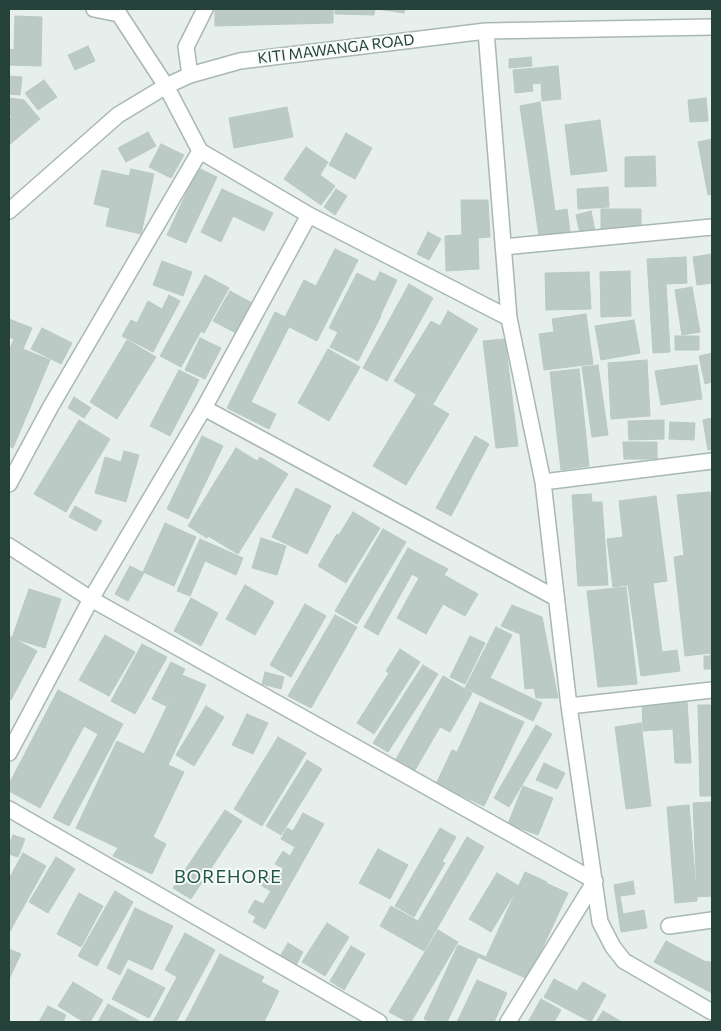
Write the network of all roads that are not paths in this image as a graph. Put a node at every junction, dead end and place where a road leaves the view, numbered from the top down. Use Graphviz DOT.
graph roads {
  1 [pos="94,9"];
  2 [pos="205,9"];
  3 [pos="712,28"];
  4 [pos="486,31"];
  5 [pos="190,75"];
  6 [pos="166,86"];
  7 [pos="200,151"];
  8 [pos="9,211"];
  9 [pos="309,214"];
  10 [pos="712,227"];
  11 [pos="503,247"];
  12 [pos="508,318"];
  13 [pos="204,408"];
  14 [pos="712,461"];
  15 [pos="543,482"];
  16 [pos="9,484"];
  17 [pos="9,546"];
  18 [pos="556,598"];
  19 [pos="91,599"];
  20 [pos="712,690"];
  21 [pos="569,706"];
  22 [pos="9,753"];
  23 [pos="9,809"];
  24 [pos="595,881"];
  25 [pos="712,920"];
  26 [pos="670,926"];
  27 [pos="712,1012"];
  28 [pos="379,1022"];
  29 [pos="508,1022"];
  1 -- 6 [label="street"];
  2 -- 5 [label="street"];
  3 -- 4 [label="street, KITI MAWANGA ROAD"];
  4 -- 5 [label="street, KITI MAWANGA ROAD"];
  4 -- 11 [label="street"];
  5 -- 6 [label="street, KITI MAWANGA ROAD"];
  6 -- 7 [label="street"];
  6 -- 8 [label="street, KITI MAWANGA ROAD"];
  7 -- 9 [label="street"];
  7 -- 16 [label="street"];
  9 -- 12 [label="street"];
  9 -- 13 [label="street"];
  10 -- 11 [label="street"];
  11 -- 12 [label="street"];
  12 -- 15 [label="street"];
  13 -- 18 [label="street"];
  13 -- 19 [label="street"];
  14 -- 15 [label="street"];
  15 -- 18 [label="street"];
  17 -- 19 [label="street"];
  18 -- 21 [label="street"];
  19 -- 22 [label="street"];
  19 -- 24 [label="street"];
  20 -- 21 [label="street"];
  21 -- 24 [label="street"];
  23 -- 28 [label="street"];
  24 -- 27 [label="street"];
  24 -- 29 [label="street"];
  25 -- 26 [label="street"];
}
